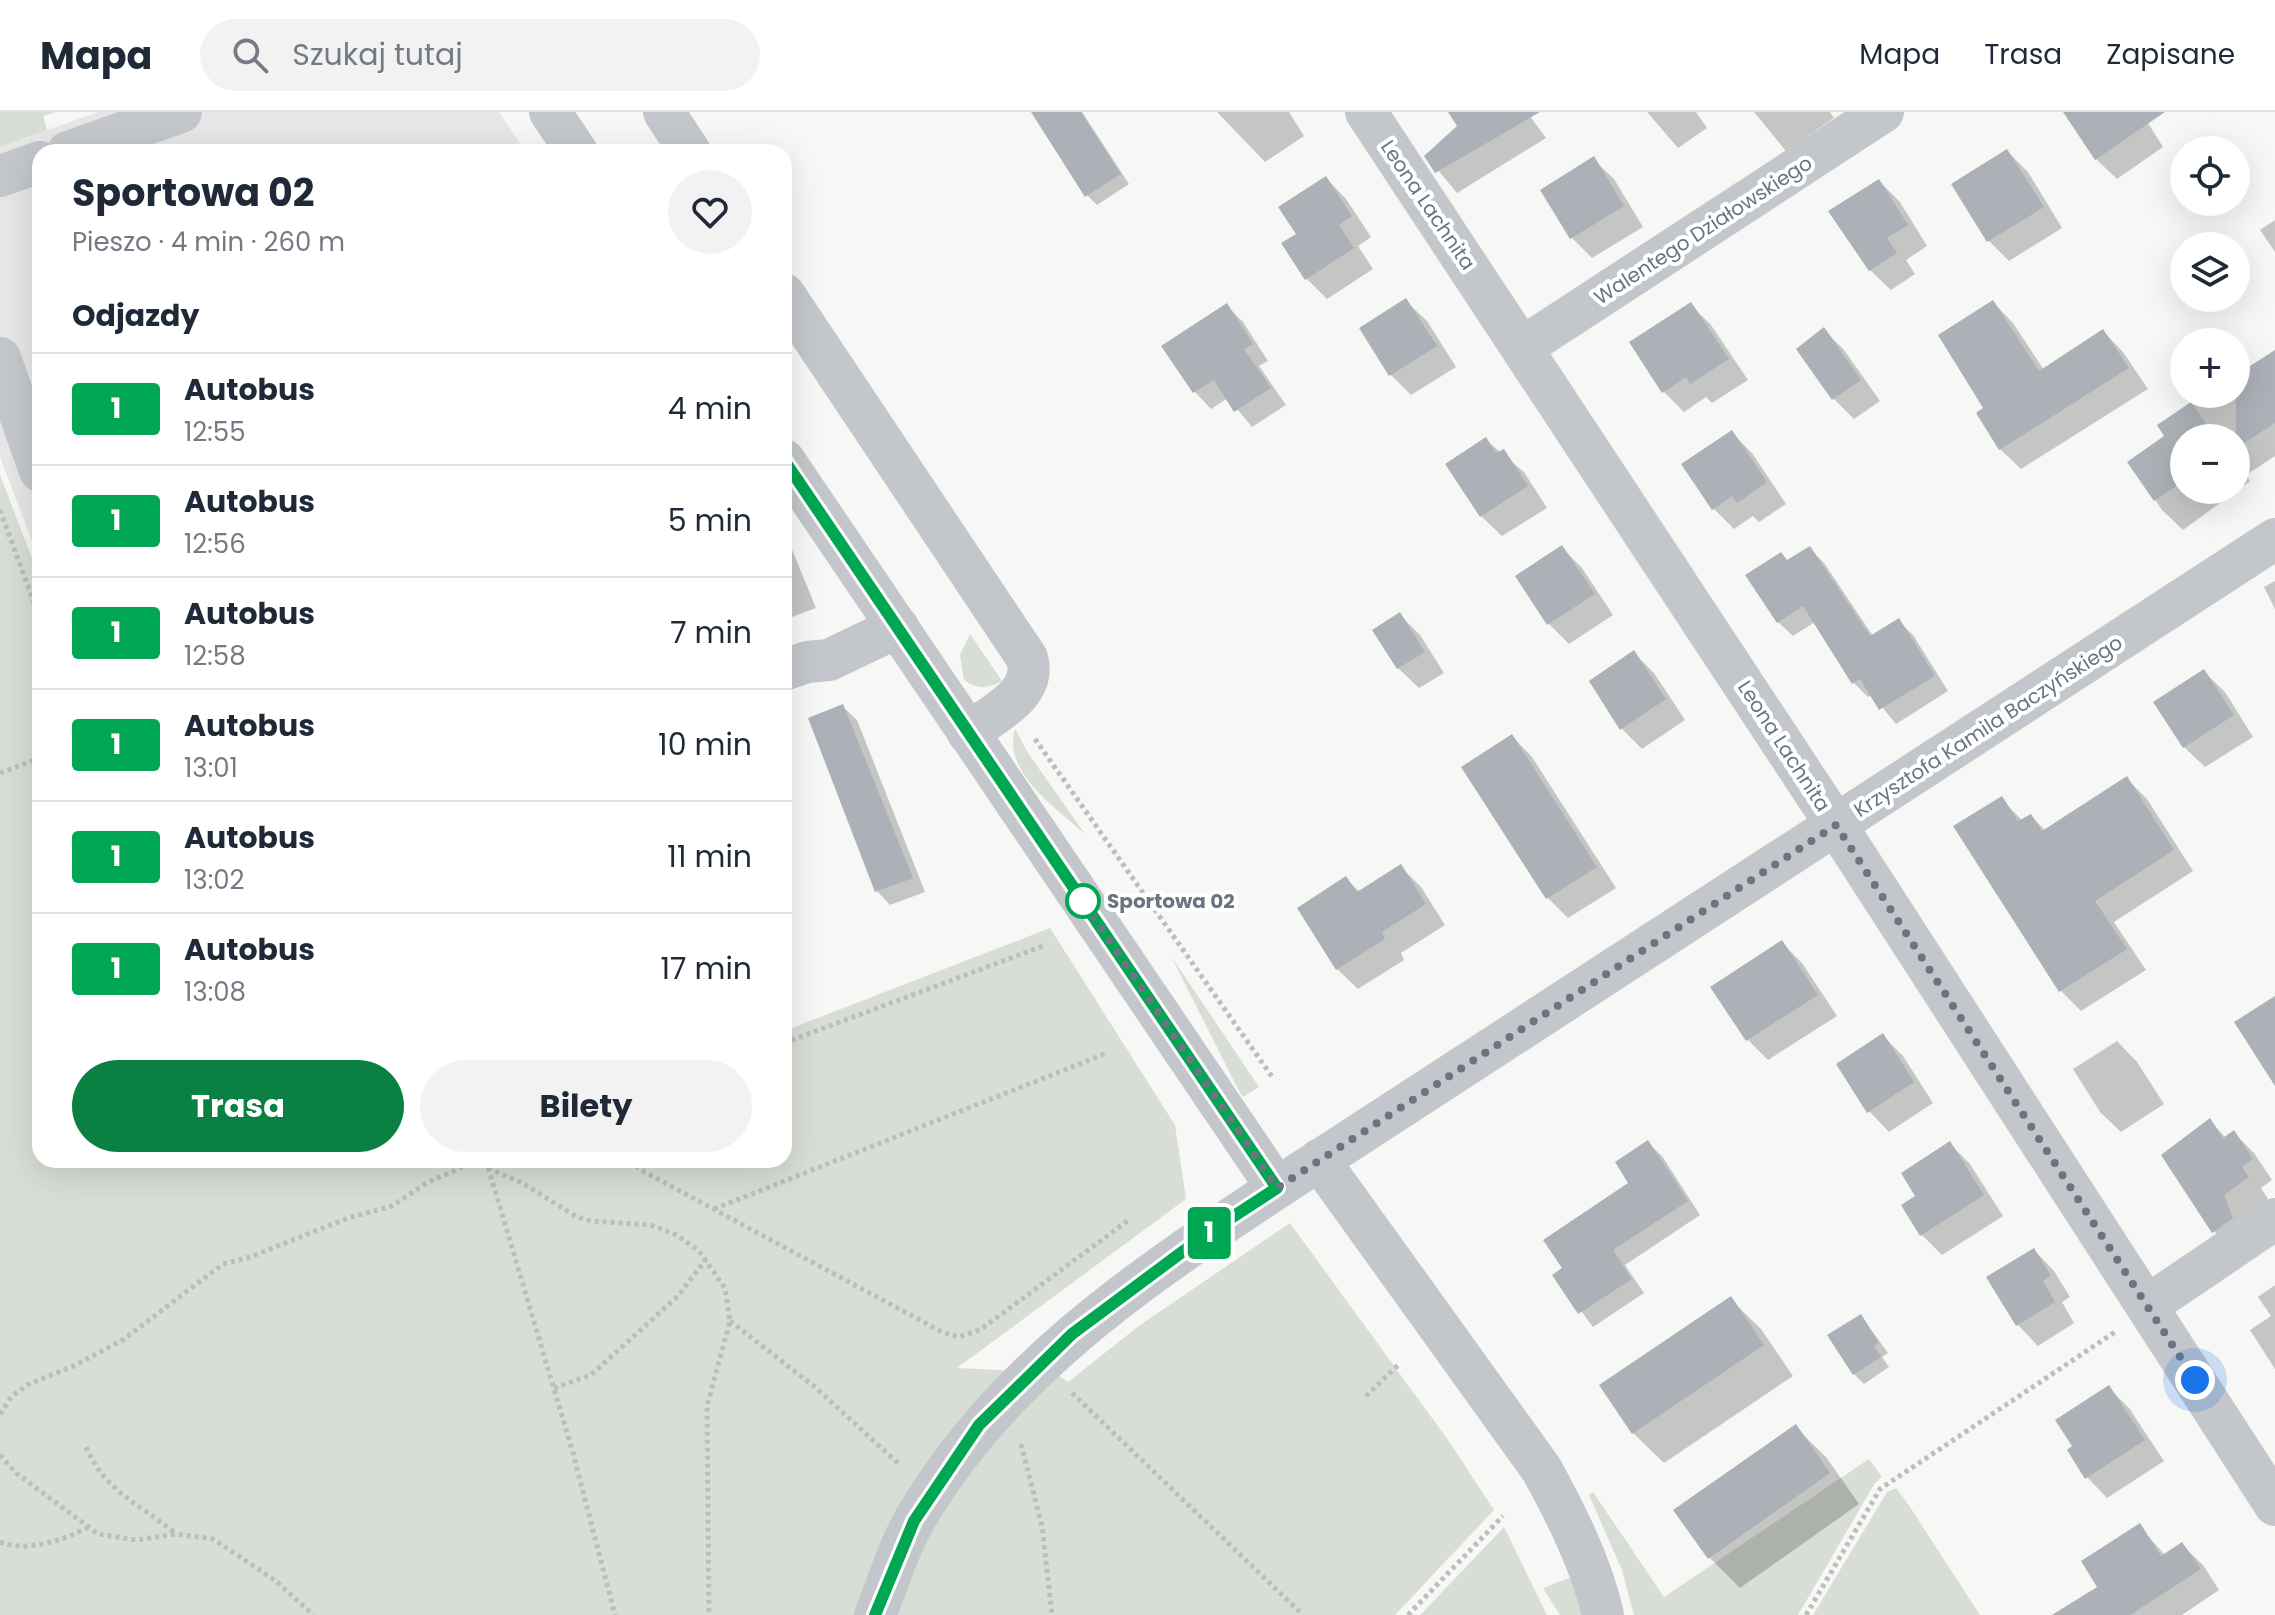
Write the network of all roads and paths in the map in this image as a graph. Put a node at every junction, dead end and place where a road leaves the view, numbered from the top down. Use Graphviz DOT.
graph roads {
  1 [pos="181,112"];
  2 [pos="550,112"];
  3 [pos="664,112"];
  4 [pos="1366,112"];
  5 [pos="1883,112"];
  6 [pos="91,144"];
  7 [pos="572,144"];
  8 [pos="685,144"];
  9 [pos="32,165"];
  10 [pos="0,176"];
  11 [pos="792,306"];
  12 [pos="1523,347"];
  13 [pos="0,358"];
  14 [pos="32,448"];
  15 [pos="792,472"];
  16 [pos="0,510"];
  17 [pos="2275,539"];
  18 [pos="32,597"];
  19 [pos="898,627"];
  20 [pos="792,667"];
  21 [pos="968,733"];
  22 [pos="32,761"];
  23 [pos="0,773"];
  24 [pos="1836,825"];
  25 [pos="1043,946"];
  26 [pos="792,1040"];
  27 [pos="1107,1053"];
  28 [pos="1319,1160"];
  29 [pos="460,1168"];
  30 [pos="488,1168"];
  31 [pos="639,1168"];
  32 [pos="1277,1188"];
  33 [pos="713,1209"];
  34 [pos="1130,1219"];
  35 [pos="2275,1219"];
  36 [pos="706,1259"];
  37 [pos="2147,1306"];
  38 [pos="730,1321"];
  39 [pos="1398,1365"];
  40 [pos="554,1388"];
  41 [pos="1070,1392"];
  42 [pos="1366,1396"];
  43 [pos="0,1414"];
  44 [pos="1020,1438"];
  45 [pos="86,1447"];
  46 [pos="1,1459"];
  47 [pos="910,1474"];
  48 [pos="2275,1505"];
  49 [pos="1503,1516"];
  50 [pos="87,1528"];
  51 [pos="176,1534"];
  52 [pos="0,1542"];
  53 [pos="313,1615"];
  54 [pos="615,1615"];
  55 [pos="709,1615"];
  56 [pos="875,1615"];
  57 [pos="1052,1615"];
  58 [pos="1303,1615"];
  59 [pos="1408,1615"];
  60 [pos="1603,1615"];
  61 [pos="1806,1615"];
  1 -- 6 [label="street"];
  2 -- 7 [label="street"];
  3 -- 8 [label="street"];
  4 -- 12 [label="street, Leona Lachnita"];
  5 -- 12 [label="street, Walentego Działowskiego"];
  9 -- 10 [label="street"];
  11 -- 21 [label="street"];
  12 -- 24 [label="street, Leona Lachnita"];
  13 -- 14 [label="street"];
  15 -- 19 [label="street"];
  16 -- 18 [label="path"];
  17 -- 24 [label="street, Krzysztofa Kamila Baczyńskiego"];
  19 -- 20 [label="street"];
  19 -- 21 [label="street"];
  21 -- 32 [label="street"];
  22 -- 23 [label="path"];
  24 -- 28 [label="street, Krzysztofa Kamila Baczyńskiego"];
  24 -- 37 [label="street, Leona Lachnita"];
  25 -- 26 [label="path"];
  27 -- 33 [label="path"];
  28 -- 32 [label="street, Krzysztofa Kamila Baczyńskiego"];
  28 -- 60 [label="street"];
  29 -- 43 [label="path"];
  30 -- 36 [label="path"];
  30 -- 40 [label="path"];
  31 -- 33 [label="path"];
  32 -- 56 [label="street, Krzysztofa Kamila Baczyńskiego"];
  33 -- 34 [label="path"];
  35 -- 37 [label="street"];
  36 -- 38 [label="path"];
  36 -- 40 [label="path"];
  37 -- 48 [label="street, Leona Lachnita"];
  37 -- 61 [label="path"];
  38 -- 47 [label="path"];
  38 -- 55 [label="path"];
  39 -- 42 [label="path"];
  40 -- 54 [label="path"];
  41 -- 58 [label="path"];
  44 -- 57 [label="path"];
  45 -- 51 [label="path"];
  46 -- 50 [label="path"];
  49 -- 59 [label="path"];
  50 -- 51 [label="path"];
  50 -- 52 [label="path"];
  51 -- 53 [label="path"];
}
